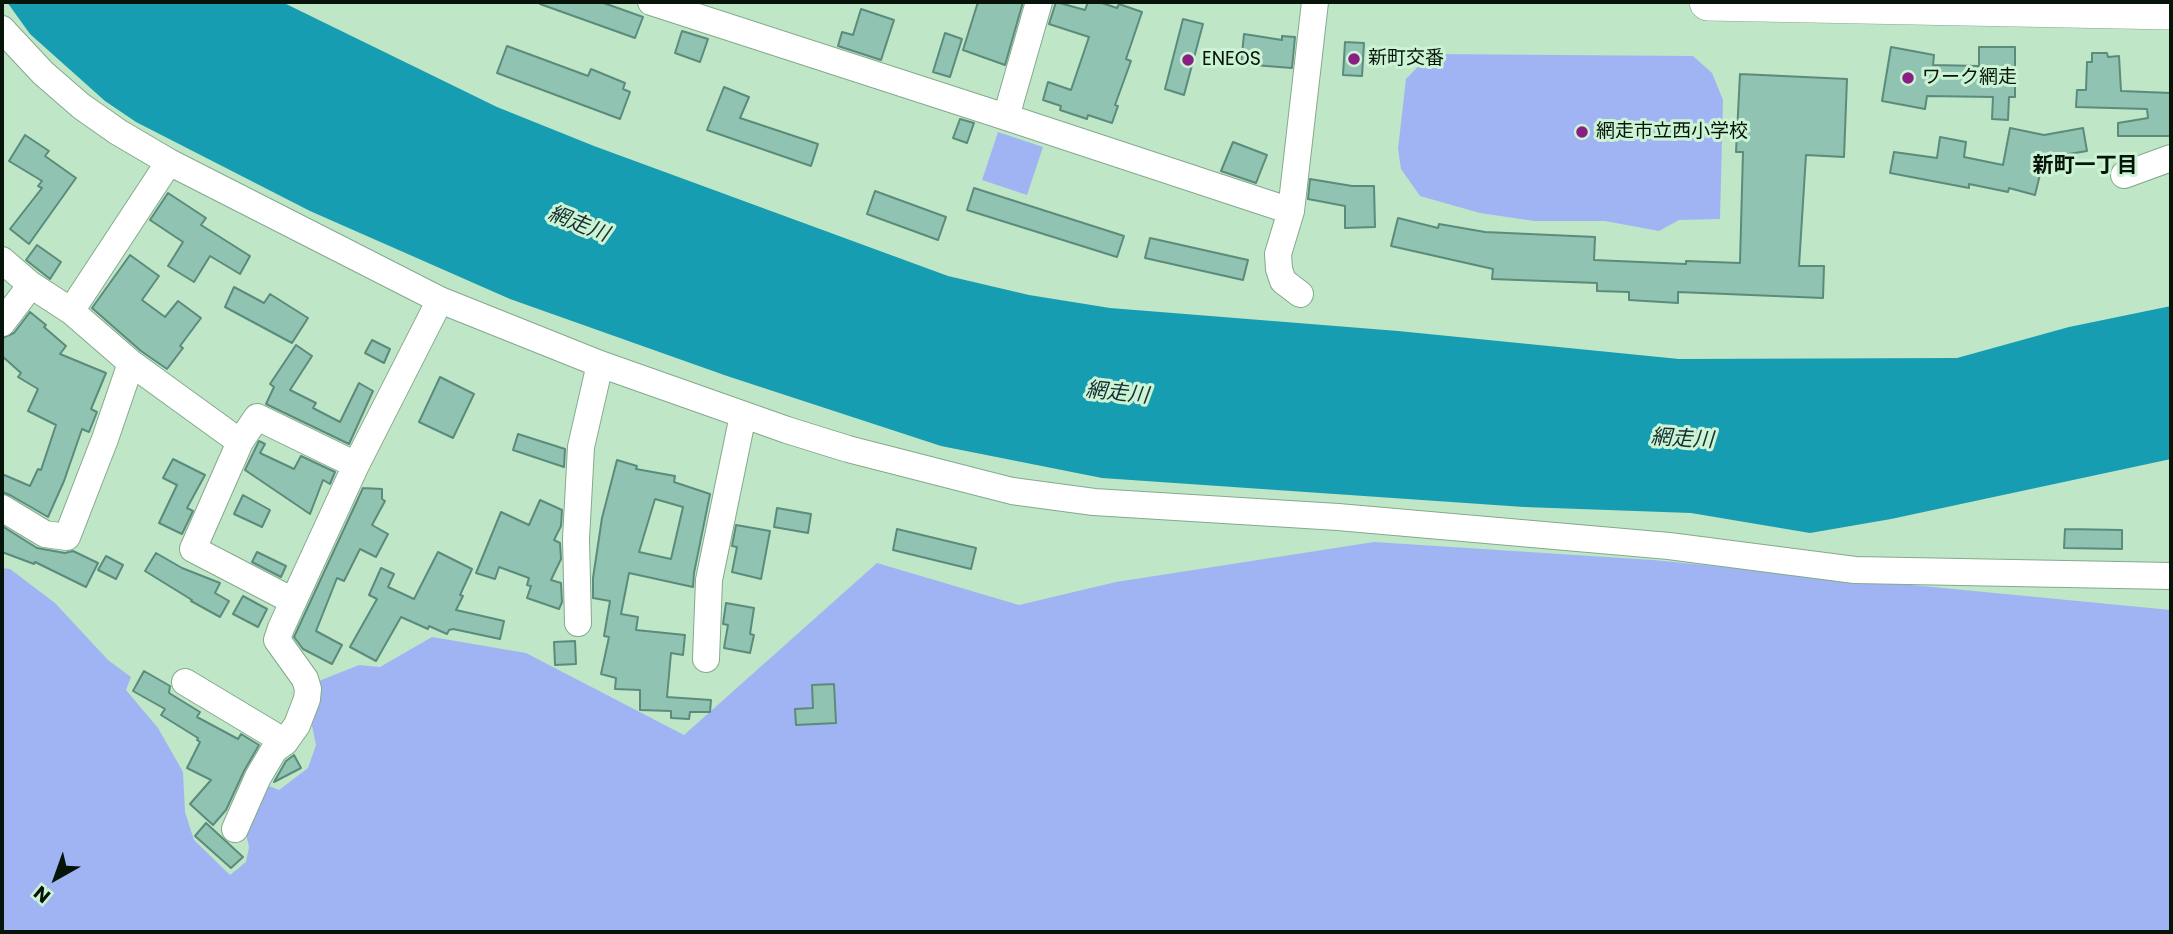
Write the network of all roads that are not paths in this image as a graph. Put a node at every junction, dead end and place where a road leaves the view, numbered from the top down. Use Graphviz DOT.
graph roads {
  1 [pos="651,2"];
  2 [pos="1040,2"];
  3 [pos="1315,2"];
  4 [pos="1708,2"];
  5 [pos="1718,2"];
  6 [pos="2171,11"];
  7 [pos="2,29"];
  8 [pos="1006,117"];
  9 [pos="2171,158"];
  10 [pos="169,162"];
  11 [pos="2124,175"];
  12 [pos="1291,211"];
  13 [pos="2,260"];
  14 [pos="31,285"];
  15 [pos="1300,294"];
  16 [pos="440,300"];
  17 [pos="71,310"];
  18 [pos="2,323"];
  19 [pos="131,363"];
  20 [pos="600,364"];
  21 [pos="743,415"];
  22 [pos="240,442"];
  23 [pos="356,465"];
  24 [pos="2,508"];
  25 [pos="2171,576"];
  26 [pos="293,601"];
  27 [pos="578,623"];
  28 [pos="706,659"];
  29 [pos="185,682"];
  30 [pos="285,742"];
  31 [pos="235,829"];
  1 -- 8 [label="street"];
  2 -- 8 [label="street"];
  3 -- 12 [label="street"];
  4 -- 5 [label="highway"];
  5 -- 6 [label="highway"];
  7 -- 10 [label="street"];
  8 -- 12 [label="street"];
  9 -- 11 [label="street"];
  10 -- 16 [label="street"];
  10 -- 17 [label="street"];
  12 -- 15 [label="street"];
  13 -- 14 [label="street"];
  14 -- 17 [label="street"];
  14 -- 18 [label="street"];
  16 -- 20 [label="street"];
  16 -- 23 [label="street"];
  17 -- 19 [label="street"];
  19 -- 22 [label="street"];
  19 -- 24 [label="street"];
  20 -- 21 [label="street"];
  20 -- 27 [label="street"];
  21 -- 25 [label="street"];
  21 -- 28 [label="street"];
  22 -- 23 [label="street"];
  22 -- 26 [label="street"];
  23 -- 26 [label="street"];
  26 -- 30 [label="street"];
  29 -- 30 [label="street"];
  30 -- 31 [label="street"];
}
